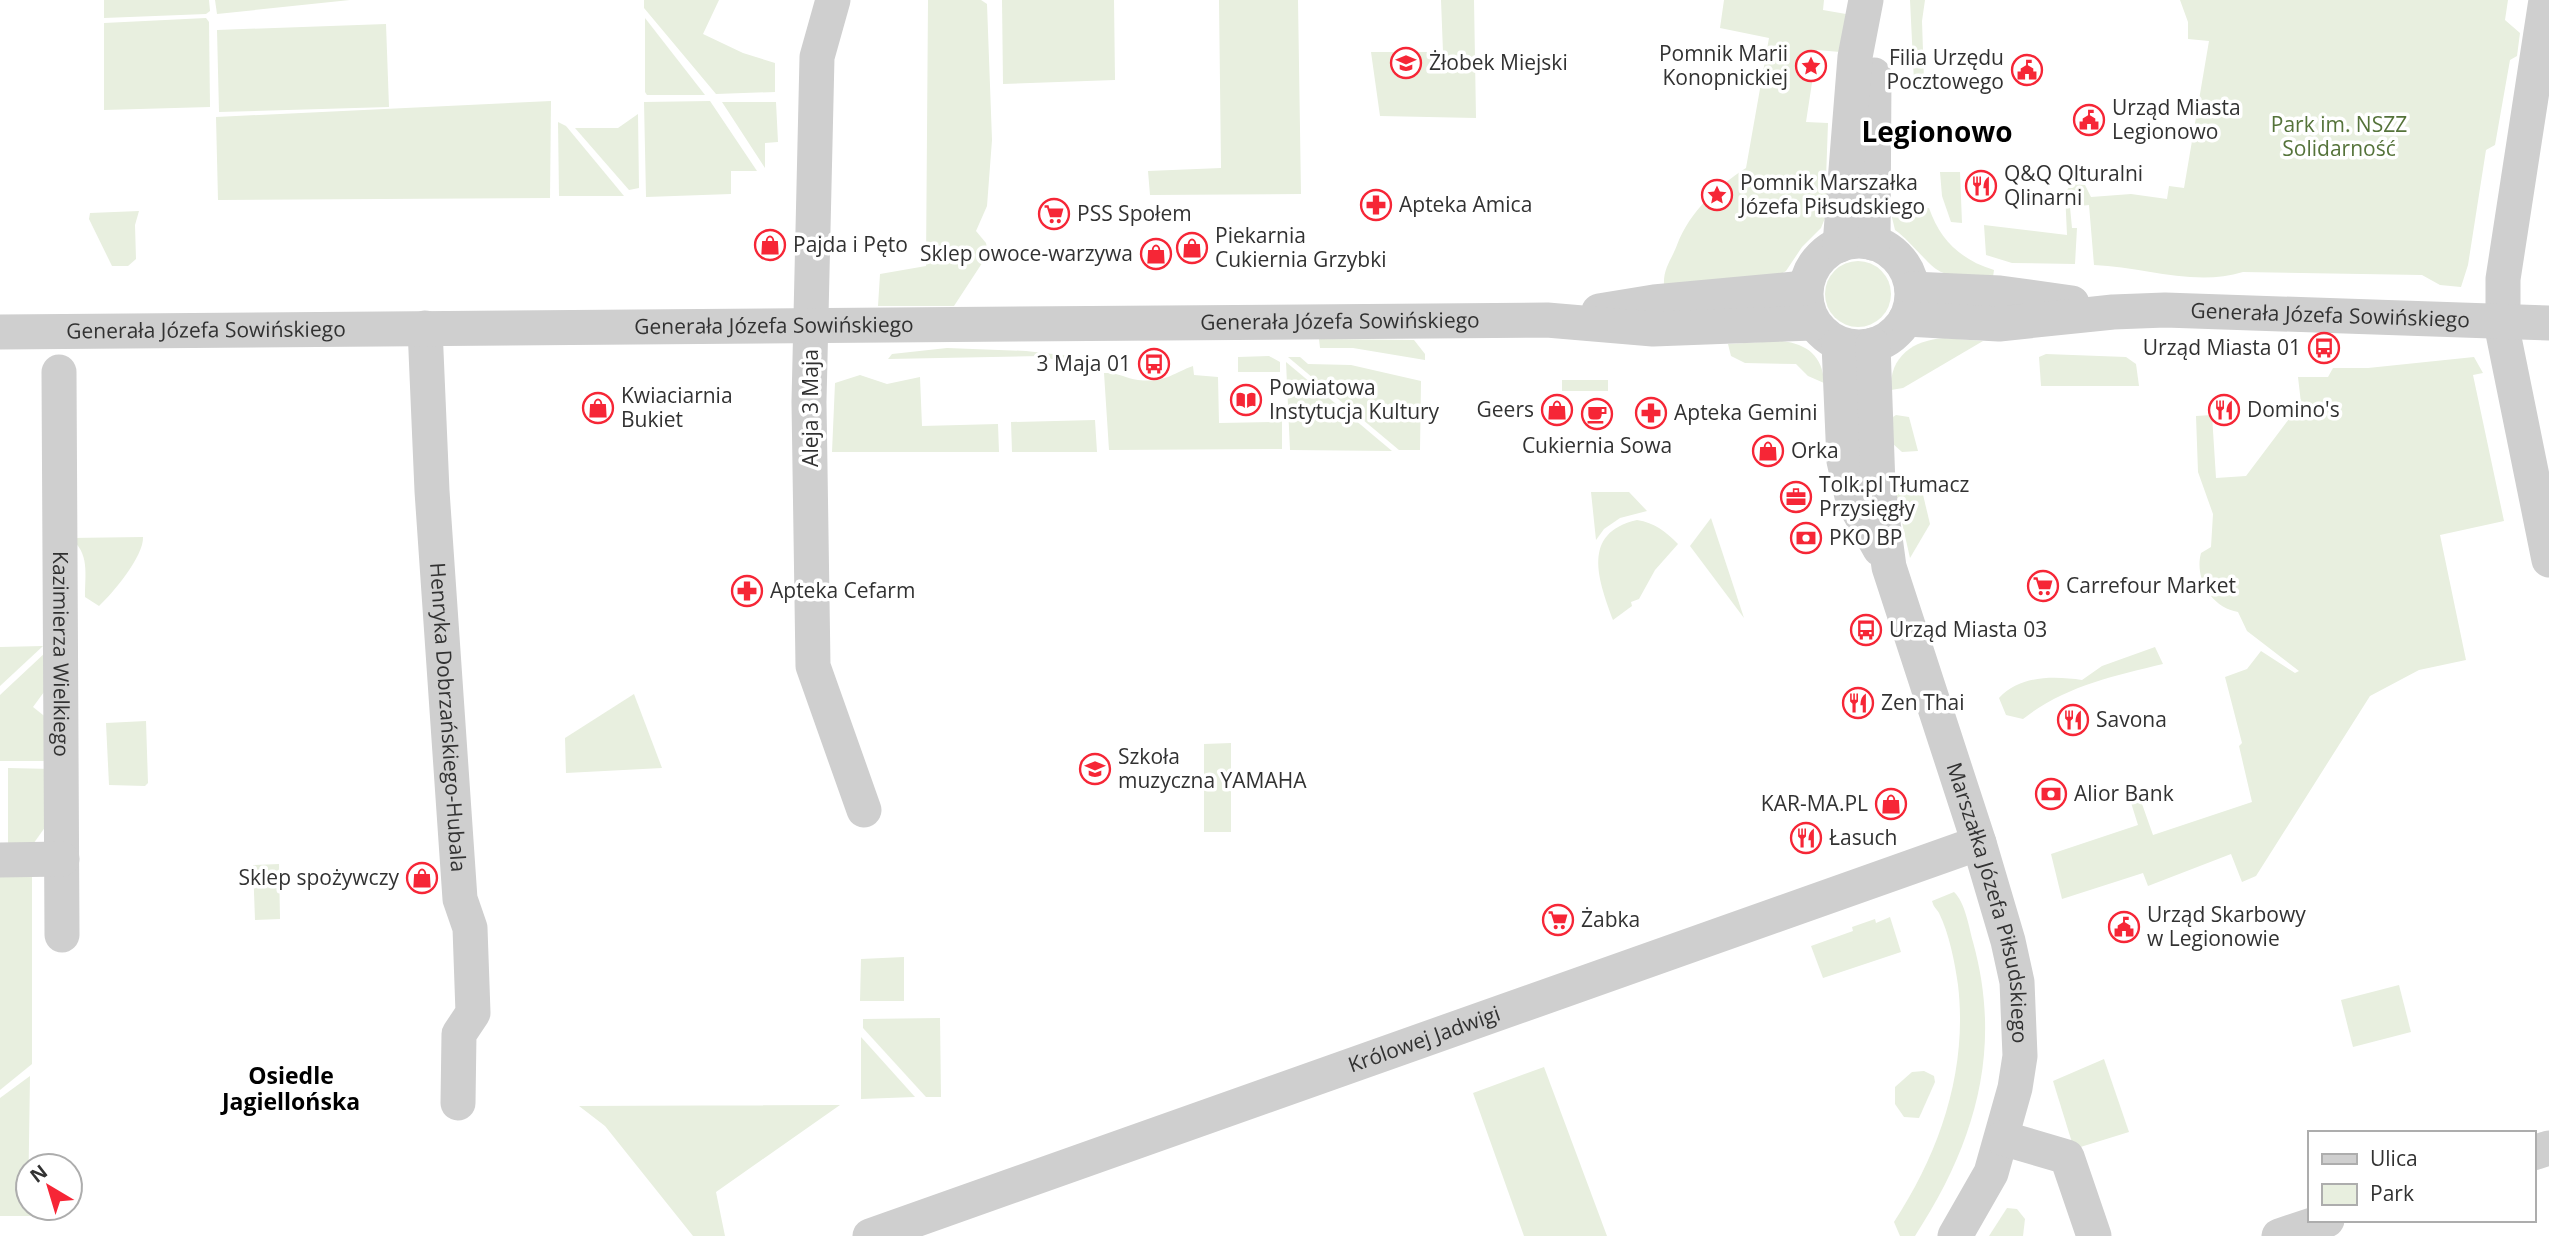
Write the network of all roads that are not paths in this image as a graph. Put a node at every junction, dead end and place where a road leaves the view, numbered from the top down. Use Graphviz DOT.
graph roads {
  1 [pos="833,0"];
  2 [pos="1867,0"];
  3 [pos="2546,0"];
  4 [pos="1857,244"];
  5 [pos="1805,288"];
  6 [pos="1909,304"];
  7 [pos="1547,320"];
  8 [pos="2549,323"];
  9 [pos="2503,324"];
  10 [pos="811,325"];
  11 [pos="425,328"];
  12 [pos="0,332"];
  13 [pos="1826,333"];
  14 [pos="1873,345"];
  15 [pos="59,372"];
  16 [pos="2549,560"];
  17 [pos="1889,567"];
  18 [pos="864,810"];
  19 [pos="1979,844"];
  20 [pos="62,859"];
  21 [pos="0,860"];
  22 [pos="62,935"];
  23 [pos="458,1102"];
  24 [pos="2002,1138"];
  25 [pos="2320,1222"];
  26 [pos="870,1236"];
  27 [pos="1955,1236"];
  28 [pos="2094,1236"];
  29 [pos="2279,1236"];
  1 -- 10 [label="street, Aleja 3 Maja"];
  2 -- 4 [label="street"];
  3 -- 9 [label="street"];
  4 -- 5 [label="street"];
  4 -- 6 [label="street"];
  5 -- 7 [label="street, Generała Józefa Sowińskiego"];
  5 -- 13 [label="street"];
  6 -- 9 [label="street, Generała Józefa Sowińskiego"];
  6 -- 14 [label="street"];
  7 -- 10 [label="street, Generała Józefa Sowińskiego"];
  7 -- 13 [label="street, Generała Józefa Sowińskiego"];
  8 -- 9 [label="street, Generała Józefa Sowińskiego"];
  9 -- 16 [label="street"];
  10 -- 11 [label="street, Generała Józefa Sowińskiego"];
  10 -- 18 [label="street, Aleja 3 Maja"];
  11 -- 12 [label="street, Generała Józefa Sowińskiego"];
  11 -- 23 [label="street, Henryka Dobrzańskiego-Hubala"];
  13 -- 14 [label="street"];
  13 -- 17 [label="street, Marszałka Józefa Piłsudskiego"];
  14 -- 17 [label="street, Marszałka Józefa Piłsudskiego"];
  15 -- 20 [label="street, Kazimierza Wielkiego"];
  17 -- 19 [label="street, Marszałka Józefa Piłsudskiego"];
  19 -- 24 [label="street, Marszałka Józefa Piłsudskiego"];
  19 -- 26 [label="street, Królowej Jadwigi"];
  20 -- 21 [label="street"];
  20 -- 22 [label="street, Kazimierza Wielkiego"];
  24 -- 27 [label="street, Marszałka Józefa Piłsudskiego"];
  24 -- 28 [label="street"];
  25 -- 29 [label="street"];
}
